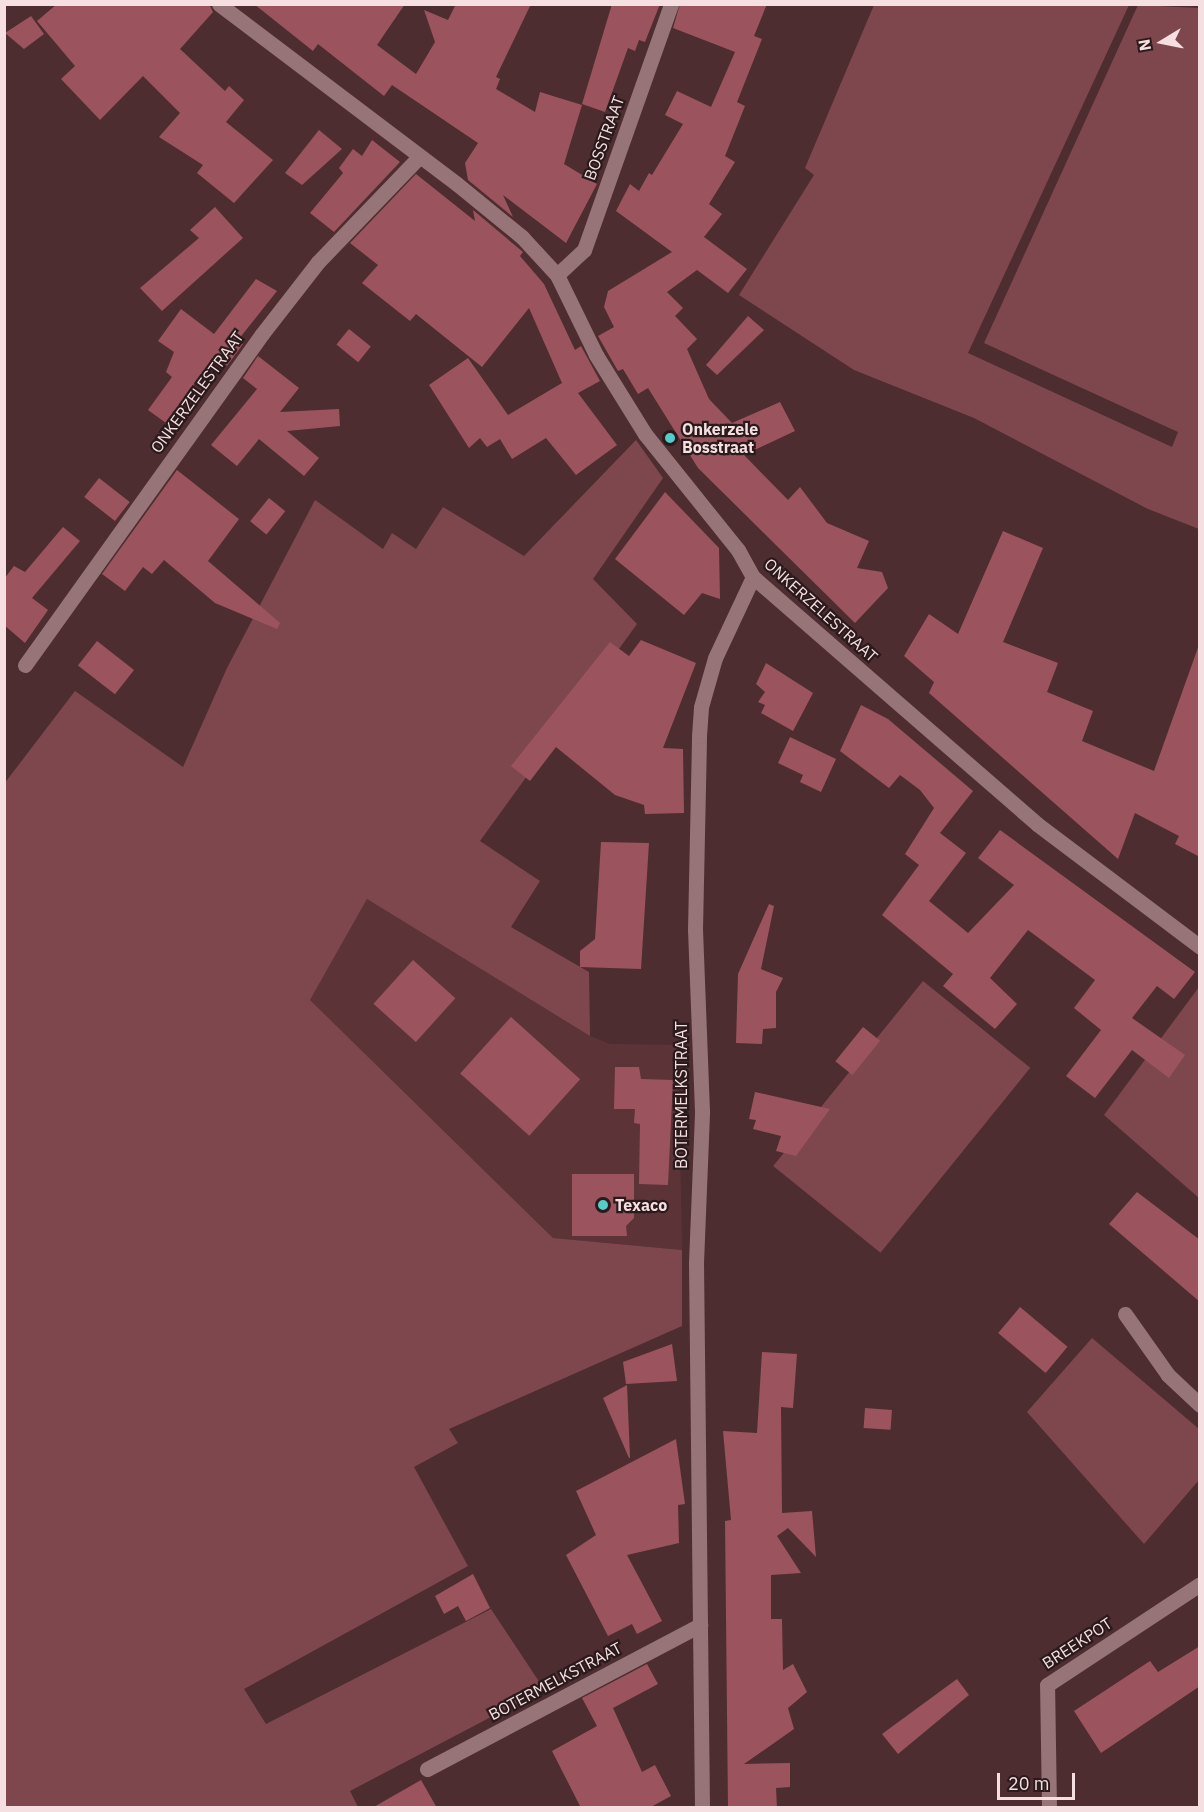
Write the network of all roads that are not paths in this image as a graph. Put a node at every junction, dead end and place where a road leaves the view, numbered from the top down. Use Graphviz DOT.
graph roads {
  1 [pos="219,4"];
  2 [pos="671,4"];
  3 [pos="419,157"];
  4 [pos="557,275"];
  5 [pos="753,576"];
  6 [pos="25,665"];
  7 [pos="1200,947"];
  8 [pos="1125,1314"];
  9 [pos="1200,1406"];
  10 [pos="1200,1584"];
  11 [pos="700,1625"];
  12 [pos="427,1769"];
  13 [pos="702,1808"];
  14 [pos="1049,1808"];
  1 -- 3 [label="street, ONKERZELESTRAAT"];
  2 -- 4 [label="street, BOSSTRAAT"];
  3 -- 4 [label="street, ONKERZELESTRAAT"];
  3 -- 6 [label="street, ONKERZELESTRAAT"];
  4 -- 5 [label="street, ONKERZELESTRAAT"];
  5 -- 7 [label="street, ONKERZELESTRAAT"];
  5 -- 11 [label="street, BOTERMELKSTRAAT"];
  8 -- 9 [label="street"];
  10 -- 14 [label="street, BREEKPOT"];
  11 -- 12 [label="street, BOTERMELKSTRAAT"];
  11 -- 13 [label="street, BOTERMELKSTRAAT"];
}
